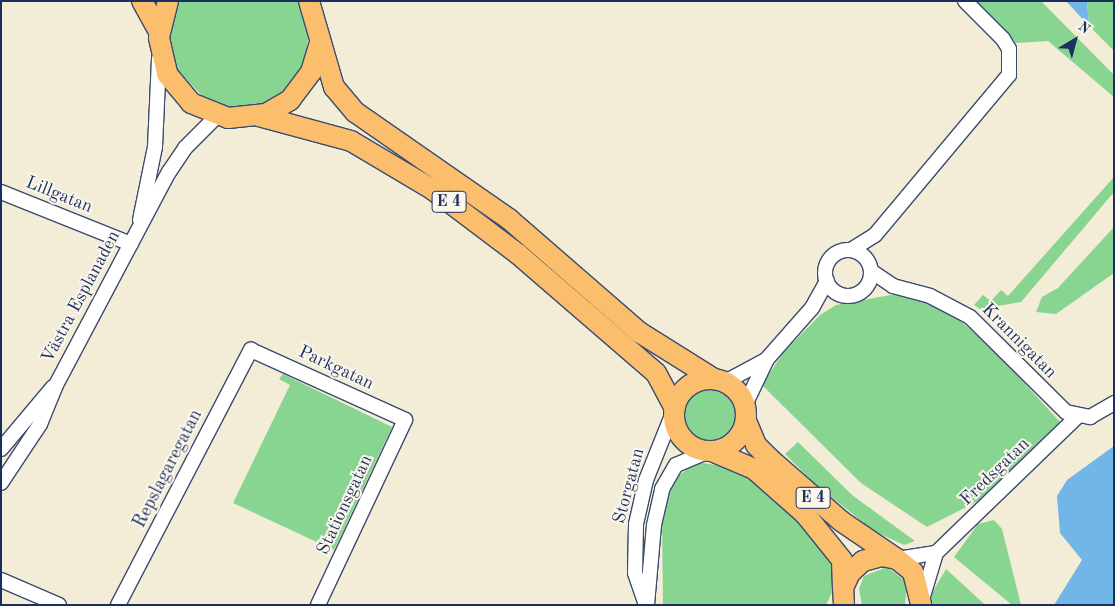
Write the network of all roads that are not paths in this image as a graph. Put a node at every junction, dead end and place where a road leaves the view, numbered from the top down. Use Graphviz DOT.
graph roads {
  1 [pos="142,1"];
  2 [pos="168,1"];
  3 [pos="309,1"];
  4 [pos="965,1"];
  5 [pos="159,40"];
  6 [pos="319,45"];
  7 [pos="218,115"];
  8 [pos="259,116"];
  9 [pos="1,192"];
  10 [pos="138,226"];
  11 [pos="875,235"];
  12 [pos="131,244"];
  13 [pos="851,250"];
  14 [pos="869,265"];
  15 [pos="827,281"];
  16 [pos="893,286"];
  17 [pos="864,290"];
  18 [pos="840,294"];
  19 [pos="812,308"];
  20 [pos="251,350"];
  21 [pos="767,359"];
  22 [pos="719,381"];
  23 [pos="56,385"];
  24 [pos="1114,403"];
  25 [pos="675,408"];
  26 [pos="746,413"];
  27 [pos="1078,416"];
  28 [pos="405,420"];
  29 [pos="1,448"];
  30 [pos="710,452"];
  31 [pos="1,482"];
  32 [pos="936,553"];
  33 [pos="897,559"];
  34 [pos="1,580"];
  35 [pos="842,599"];
  36 [pos="921,604"];
  37 [pos="59,605"];
  38 [pos="118,605"];
  39 [pos="318,605"];
  40 [pos="647,605"];
  1 -- 5 [label="highway, E 4"];
  2 -- 5 [label="highway"];
  3 -- 6 [label="highway, E 4"];
  4 -- 11 [label="street"];
  5 -- 7 [label="highway, E 4"];
  5 -- 10 [label="street, Västra Esplanaden"];
  6 -- 8 [label="highway, E 4"];
  6 -- 22 [label="highway, E 4"];
  7 -- 8 [label="highway, E 4"];
  7 -- 10 [label="street, Västra Esplanaden"];
  8 -- 25 [label="highway, E 4"];
  9 -- 12 [label="street, Lillgatan"];
  10 -- 12 [label="street, Västra Esplanaden"];
  11 -- 13 [label="street"];
  11 -- 14 [label="street"];
  12 -- 23 [label="street, Västra Esplanaden"];
  13 -- 14 [label="street"];
  13 -- 15 [label="street"];
  14 -- 16 [label="street, Krannigatan"];
  14 -- 17 [label="street"];
  15 -- 18 [label="street"];
  15 -- 19 [label="street"];
  16 -- 17 [label="street, Krannigatan"];
  16 -- 27 [label="street, Krannigatan"];
  17 -- 18 [label="street"];
  18 -- 19 [label="street"];
  19 -- 21 [label="street"];
  20 -- 28 [label="street, Parkgatan"];
  20 -- 38 [label="street, Repslagaregatan"];
  21 -- 22 [label="street"];
  21 -- 26 [label="street"];
  22 -- 25 [label="highway"];
  22 -- 26 [label="highway, E 4"];
  23 -- 29 [label="street, Västra Esplanaden"];
  23 -- 31 [label="street, Västra Esplanaden"];
  24 -- 27 [label="street"];
  25 -- 30 [label="highway, E 4"];
  25 -- 40 [label="street, Storgatan"];
  26 -- 30 [label="highway"];
  26 -- 33 [label="highway, E 4"];
  27 -- 32 [label="street, Fredsgatan"];
  28 -- 39 [label="street, Stationsgatan"];
  30 -- 35 [label="highway, E 4"];
  30 -- 40 [label="street, Storgatan"];
  32 -- 33 [label="street"];
  32 -- 36 [label="street, Fredsgatan"];
  33 -- 35 [label="highway, E 4"];
  33 -- 36 [label="highway, E 4"];
  34 -- 37 [label="street"];
}
